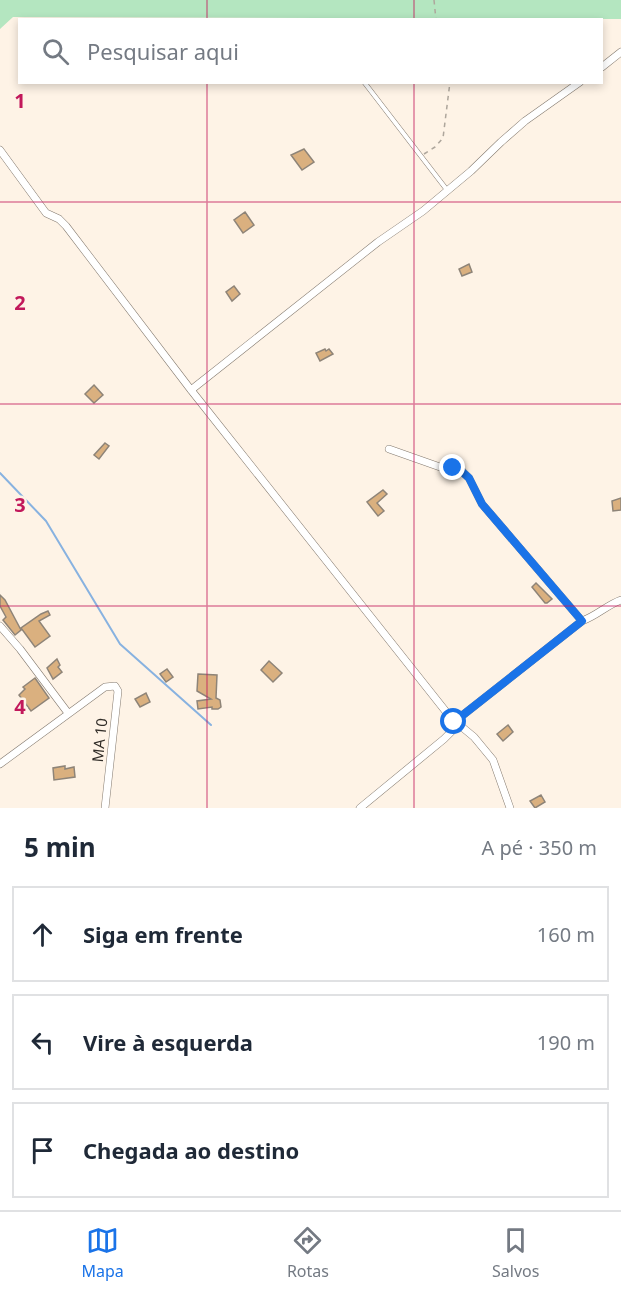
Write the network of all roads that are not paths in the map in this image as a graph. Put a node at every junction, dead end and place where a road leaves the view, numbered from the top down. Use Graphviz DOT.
graph roads {
  1 [pos="621,52"];
  2 [pos="603,66"];
  3 [pos="366,84"];
  4 [pos="577,84"];
  5 [pos="0,150"];
  6 [pos="447,190"];
  7 [pos="191,390"];
  8 [pos="390,449"];
  9 [pos="621,600"];
  10 [pos="582,621"];
  11 [pos="0,626"];
  12 [pos="68,713"];
  13 [pos="454,722"];
  14 [pos="1,760"];
  15 [pos="105,808"];
  16 [pos="360,808"];
  17 [pos="510,808"];
  1 -- 2 [label="street"];
  3 -- 6 [label="lane"];
  4 -- 6 [label="street"];
  5 -- 7 [label="street"];
  6 -- 7 [label="street"];
  7 -- 13 [label="street"];
  8 -- 10 [label="street"];
  9 -- 10 [label="street"];
  10 -- 13 [label="street"];
  11 -- 12 [label="street"];
  12 -- 14 [label="street"];
  12 -- 15 [label="street, MA 10"];
  13 -- 16 [label="street"];
  13 -- 17 [label="street"];
}
